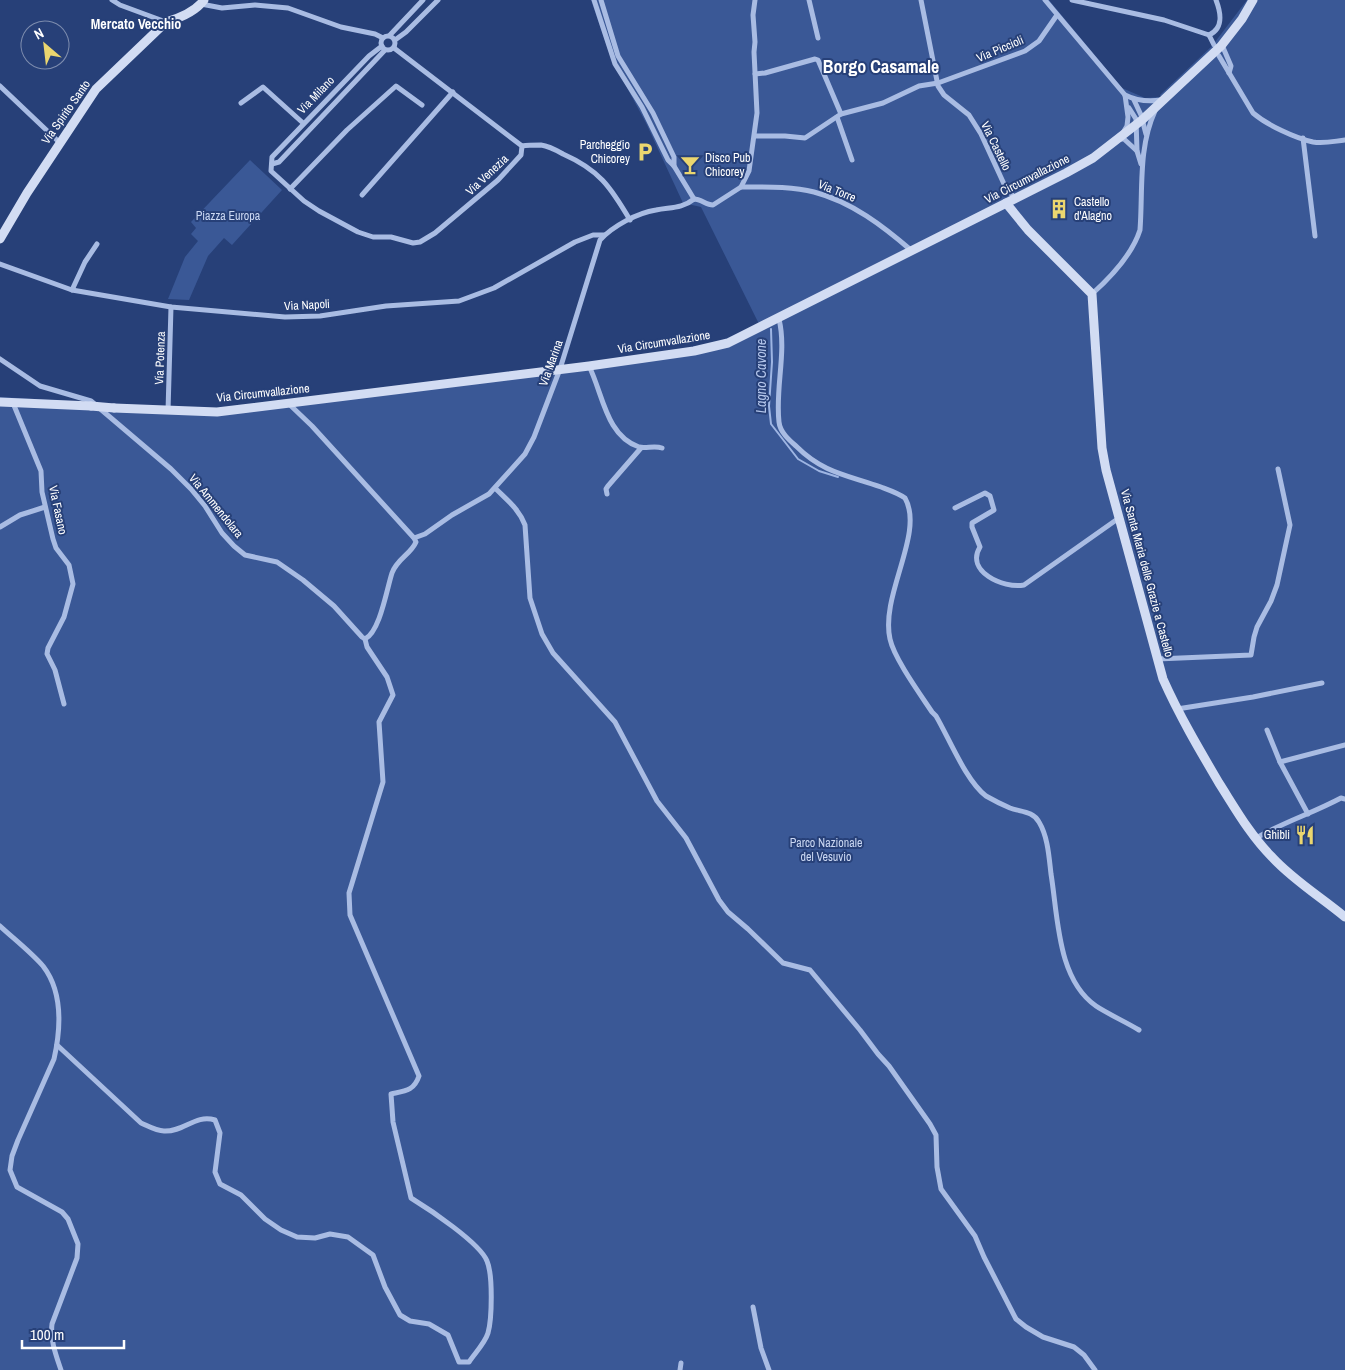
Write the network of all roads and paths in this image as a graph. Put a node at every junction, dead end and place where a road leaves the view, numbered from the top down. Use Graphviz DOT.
graph roads {
  1 [pos="112,0"];
  2 [pos="423,0"];
  3 [pos="438,0"];
  4 [pos="594,0"];
  5 [pos="601,0"];
  6 [pos="755,0"];
  7 [pos="809,0"];
  8 [pos="921,0"];
  9 [pos="1045,0"];
  10 [pos="1072,0"];
  11 [pos="1216,0"];
  12 [pos="1253,0"];
  13 [pos="202,2"];
  14 [pos="1057,16"];
  15 [pos="166,22"];
  16 [pos="1209,35"];
  17 [pos="390,36"];
  18 [pos="383,38"];
  19 [pos="818,38"];
  20 [pos="395,40"];
  21 [pos="1218,45"];
  22 [pos="384,48"];
  23 [pos="394,48"];
  24 [pos="1219,56"];
  25 [pos="1229,73"];
  26 [pos="755,74"];
  27 [pos="938,83"];
  28 [pos="0,86"];
  29 [pos="453,92"];
  30 [pos="1125,95"];
  31 [pos="1164,98"];
  32 [pos="1134,100"];
  33 [pos="240,103"];
  34 [pos="422,105"];
  35 [pos="1128,105"];
  36 [pos="839,116"];
  37 [pos="1139,122"];
  38 [pos="303,123"];
  39 [pos="1146,134"];
  40 [pos="754,136"];
  41 [pos="1303,138"];
  42 [pos="1345,140"];
  43 [pos="1116,141"];
  44 [pos="60,143"];
  45 [pos="522,146"];
  46 [pos="1137,151"];
  47 [pos="852,160"];
  48 [pos="272,164"];
  49 [pos="674,166"];
  50 [pos="1142,168"];
  51 [pos="741,187"];
  52 [pos="290,189"];
  53 [pos="362,194"];
  54 [pos="694,199"];
  55 [pos="1011,201"];
  56 [pos="630,220"];
  57 [pos="604,235"];
  58 [pos="1315,236"];
  59 [pos="0,239"];
  60 [pos="97,244"];
  61 [pos="913,251"];
  62 [pos="0,264"];
  63 [pos="72,290"];
  64 [pos="1092,294"];
  65 [pos="172,307"];
  66 [pos="775,321"];
  67 [pos="0,359"];
  68 [pos="589,366"];
  69 [pos="560,369"];
  70 [pos="0,402"];
  71 [pos="13,402"];
  72 [pos="288,404"];
  73 [pos="168,410"];
  74 [pos="641,448"];
  75 [pos="662,448"];
  76 [pos="1278,469"];
  77 [pos="495,488"];
  78 [pos="607,494"];
  79 [pos="45,507"];
  80 [pos="956,508"];
  81 [pos="1119,518"];
  82 [pos="0,527"];
  83 [pos="414,538"];
  84 [pos="365,638"];
  85 [pos="1157,660"];
  86 [pos="1322,683"];
  87 [pos="64,704"];
  88 [pos="1177,709"];
  89 [pos="1267,730"];
  90 [pos="1345,745"];
  91 [pos="1280,762"];
  92 [pos="1345,799"];
  93 [pos="1308,814"];
  94 [pos="1256,838"];
  95 [pos="1345,917"];
  96 [pos="0,926"];
  97 [pos="1139,1030"];
  98 [pos="57,1045"];
  99 [pos="753,1307"];
  100 [pos="681,1363"];
  101 [pos="61,1370"];
  102 [pos="680,1370"];
  103 [pos="769,1370"];
  104 [pos="1095,1370"];
  1 -- 15 [label="street"];
  2 -- 17 [label="street"];
  3 -- 20 [label="street"];
  4 -- 49 [label="street"];
  5 -- 49 [label="street"];
  6 -- 26 [label="street"];
  7 -- 19 [label="street"];
  8 -- 27 [label="street"];
  9 -- 14 [label="street"];
  10 -- 16 [label="street"];
  11 -- 16 [label="street"];
  12 -- 21 [label="main road, Via Circumvallazione"];
  13 -- 15 [label="main road, Via Spirito Santo"];
  13 -- 18 [label="street"];
  14 -- 27 [label="street, Via Piccioli"];
  14 -- 30 [label="street"];
  15 -- 44 [label="main road, Via Spirito Santo"];
  16 -- 21 [label="street"];
  17 -- 18 [label="street"];
  17 -- 20 [label="street"];
  18 -- 22 [label="street"];
  20 -- 23 [label="street"];
  21 -- 25 [label="street"];
  21 -- 31 [label="main road, Via Circumvallazione"];
  22 -- 23 [label="street"];
  22 -- 38 [label="street, Via Milano"];
  22 -- 48 [label="street, Via Milano"];
  23 -- 29 [label="street, Via Venezia"];
  24 -- 25 [label="street"];
  25 -- 41 [label="street"];
  26 -- 36 [label="street"];
  26 -- 40 [label="street"];
  27 -- 36 [label="street, Via Piccioli"];
  27 -- 55 [label="street, Via Castello"];
  28 -- 44 [label="street"];
  29 -- 45 [label="street, Via Venezia"];
  29 -- 53 [label="street"];
  30 -- 32 [label="street"];
  30 -- 35 [label="street"];
  31 -- 32 [label="street"];
  31 -- 37 [label="main road, Via Circumvallazione"];
  31 -- 39 [label="street"];
  32 -- 37 [label="street"];
  33 -- 38 [label="street"];
  34 -- 52 [label="street"];
  35 -- 37 [label="street"];
  35 -- 43 [label="street"];
  36 -- 40 [label="street, Via Piccioli"];
  36 -- 47 [label="street"];
  37 -- 39 [label="street"];
  37 -- 43 [label="main road, Via Circumvallazione"];
  37 -- 46 [label="street"];
  38 -- 48 [label="street, Via Milano"];
  39 -- 50 [label="street"];
  40 -- 51 [label="street"];
  41 -- 42 [label="street"];
  41 -- 58 [label="street"];
  43 -- 46 [label="street"];
  43 -- 55 [label="main road, Via Circumvallazione"];
  44 -- 59 [label="main road, Via Spirito Santo"];
  45 -- 52 [label="street, Via Venezia"];
  45 -- 56 [label="street"];
  46 -- 50 [label="street"];
  48 -- 52 [label="street"];
  49 -- 54 [label="street"];
  50 -- 64 [label="street"];
  51 -- 54 [label="street"];
  51 -- 61 [label="street, Via Torre"];
  54 -- 56 [label="street, Via Napoli"];
  55 -- 61 [label="main road, Via Circumvallazione"];
  55 -- 64 [label="main road"];
  56 -- 57 [label="street, Via Napoli"];
  57 -- 65 [label="street, Via Napoli"];
  57 -- 69 [label="street, Via Marina"];
  60 -- 63 [label="street"];
  61 -- 66 [label="main road, Via Circumvallazione"];
  62 -- 63 [label="street, Via Napoli"];
  63 -- 65 [label="street, Via Napoli"];
  64 -- 81 [label="main road, Via Santa Maria delle Grazie a Castello"];
  65 -- 73 [label="street, Via Potenza"];
  66 -- 68 [label="main road, Via Circumvallazione"];
  66 -- 97 [label="street"];
  67 -- 84 [label="street, Via Ammendolara"];
  68 -- 69 [label="main road, Via Circumvallazione"];
  68 -- 74 [label="street"];
  69 -- 72 [label="main road, Via Circumvallazione"];
  69 -- 77 [label="street, Via Marina"];
  70 -- 71 [label="main road, Via Circumvallazione"];
  71 -- 73 [label="main road, Via Circumvallazione, bridge"];
  71 -- 79 [label="street, Via Fasano"];
  72 -- 73 [label="main road, Via Circumvallazione"];
  72 -- 83 [label="street"];
  74 -- 75 [label="street"];
  74 -- 78 [label="street"];
  76 -- 85 [label="street"];
  77 -- 83 [label="street"];
  77 -- 104 [label="street"];
  79 -- 82 [label="street"];
  79 -- 87 [label="street, Via Fasano"];
  80 -- 81 [label="street"];
  81 -- 85 [label="main road, Via Santa Maria delle Grazie a Castello"];
  83 -- 84 [label="street"];
  84 -- 98 [label="street, Via Ammendolara"];
  85 -- 88 [label="main road, Via Santa Maria delle Grazie a Castello"];
  86 -- 88 [label="street"];
  88 -- 94 [label="main road, Via Santa Maria delle Grazie a Castello"];
  89 -- 91 [label="street"];
  90 -- 91 [label="street"];
  91 -- 93 [label="street"];
  92 -- 93 [label="street"];
  93 -- 94 [label="street"];
  94 -- 95 [label="main road, Via Santa Maria delle Grazie a Castello"];
  96 -- 98 [label="street"];
  98 -- 101 [label="street"];
  99 -- 103 [label="street"];
  100 -- 102 [label="street"];
}
